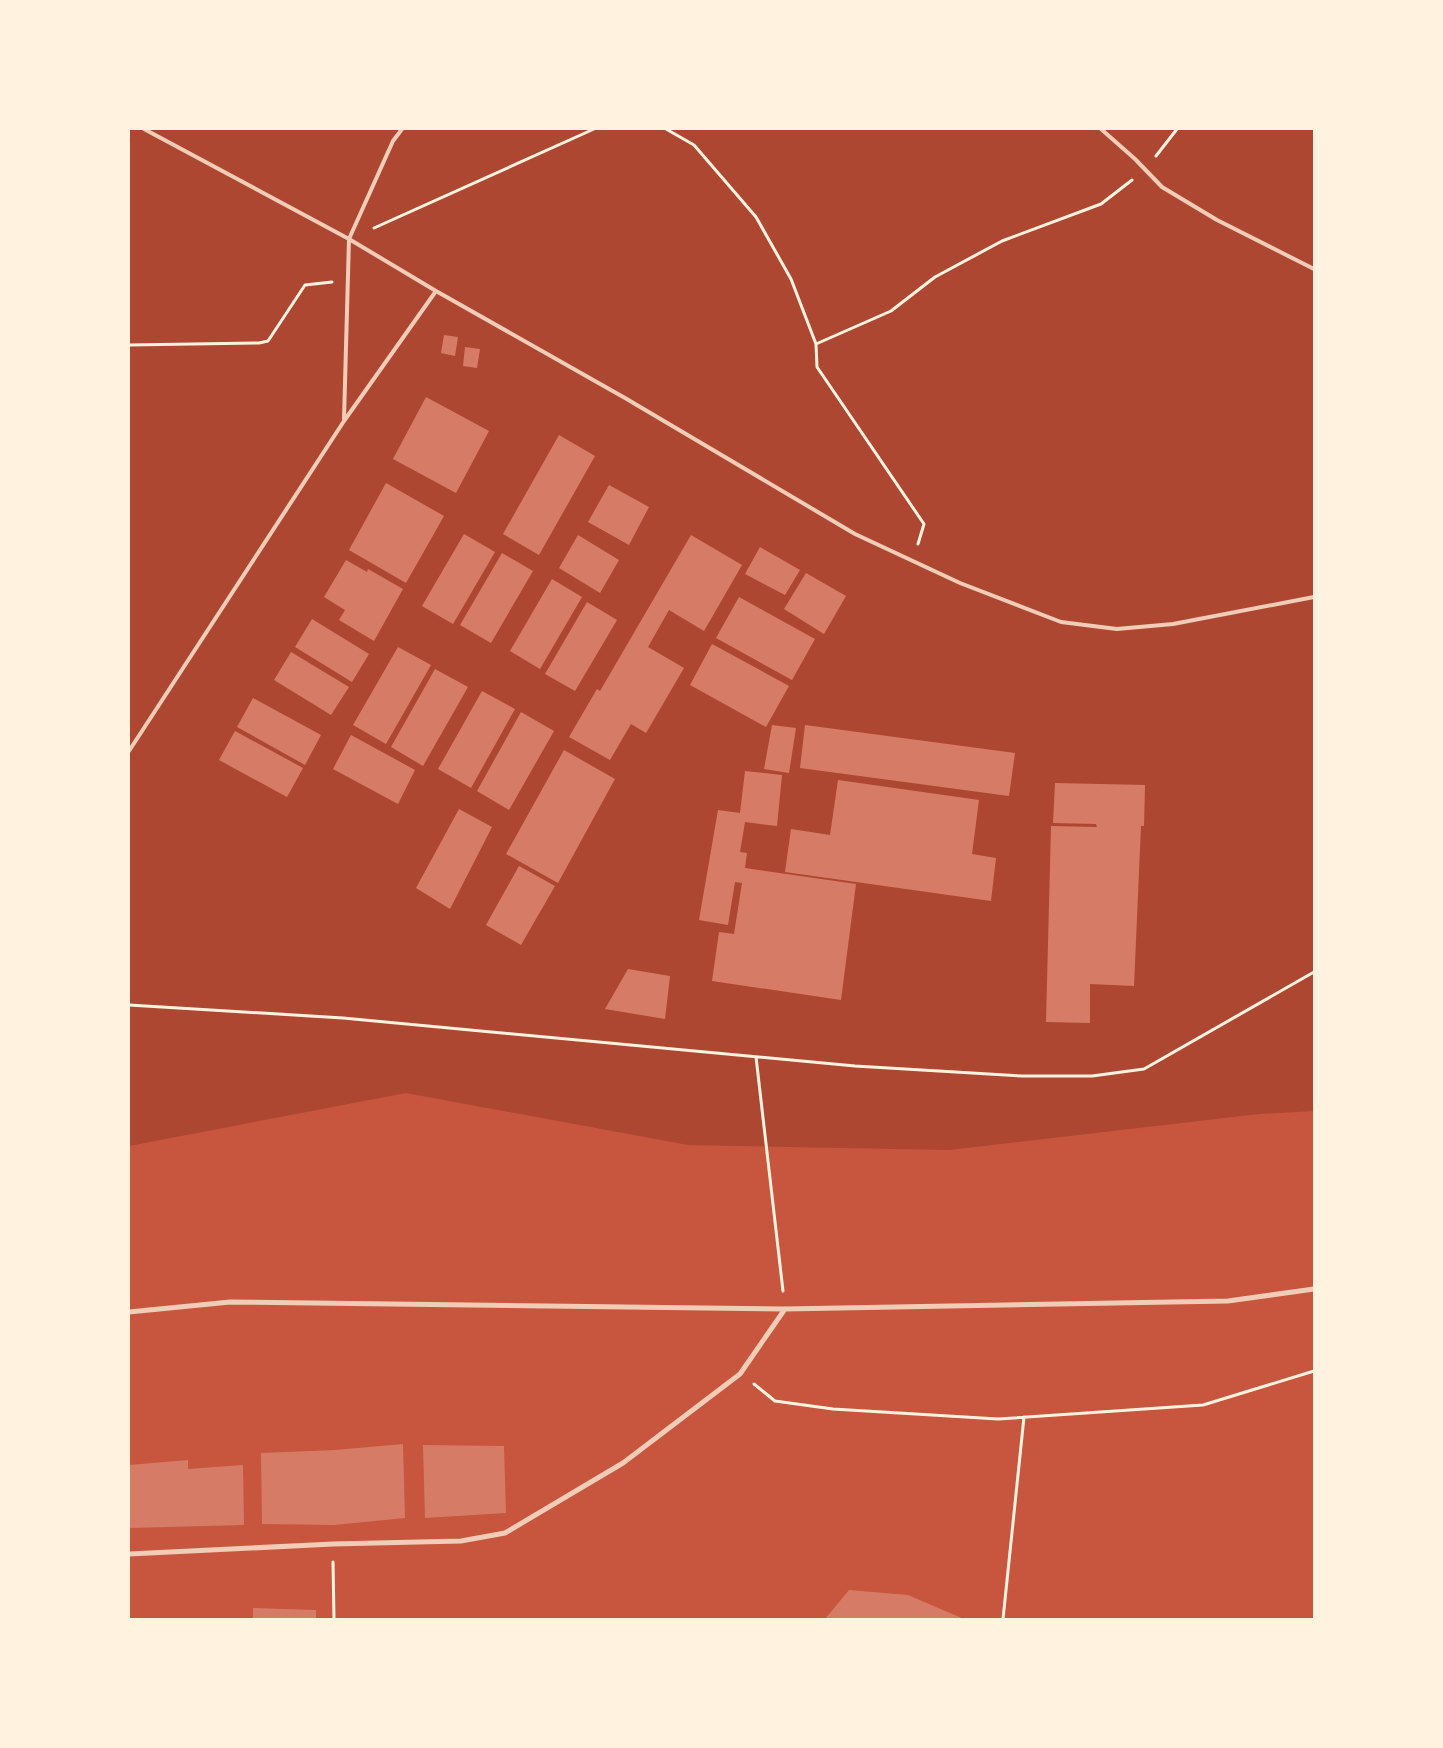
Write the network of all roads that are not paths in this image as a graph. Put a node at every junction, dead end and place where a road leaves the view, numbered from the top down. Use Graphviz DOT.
graph roads {
  1 [pos="144,129"];
  2 [pos="402,129"];
  3 [pos="1101,129"];
  4 [pos="349,239"];
  5 [pos="1314,269"];
  6 [pos="436,291"];
  7 [pos="344,421"];
  8 [pos="1314,597"];
  9 [pos="129,751"];
  10 [pos="1314,1289"];
  11 [pos="785,1309"];
  12 [pos="129,1312"];
  13 [pos="129,1554"];
  1 -- 4 [label="lane"];
  2 -- 4 [label="lane"];
  3 -- 5 [label="lane"];
  4 -- 6 [label="lane"];
  4 -- 7 [label="lane"];
  6 -- 7 [label="lane"];
  6 -- 8 [label="lane"];
  7 -- 9 [label="lane"];
  10 -- 11 [label="street"];
  11 -- 12 [label="street"];
  11 -- 13 [label="street"];
}
